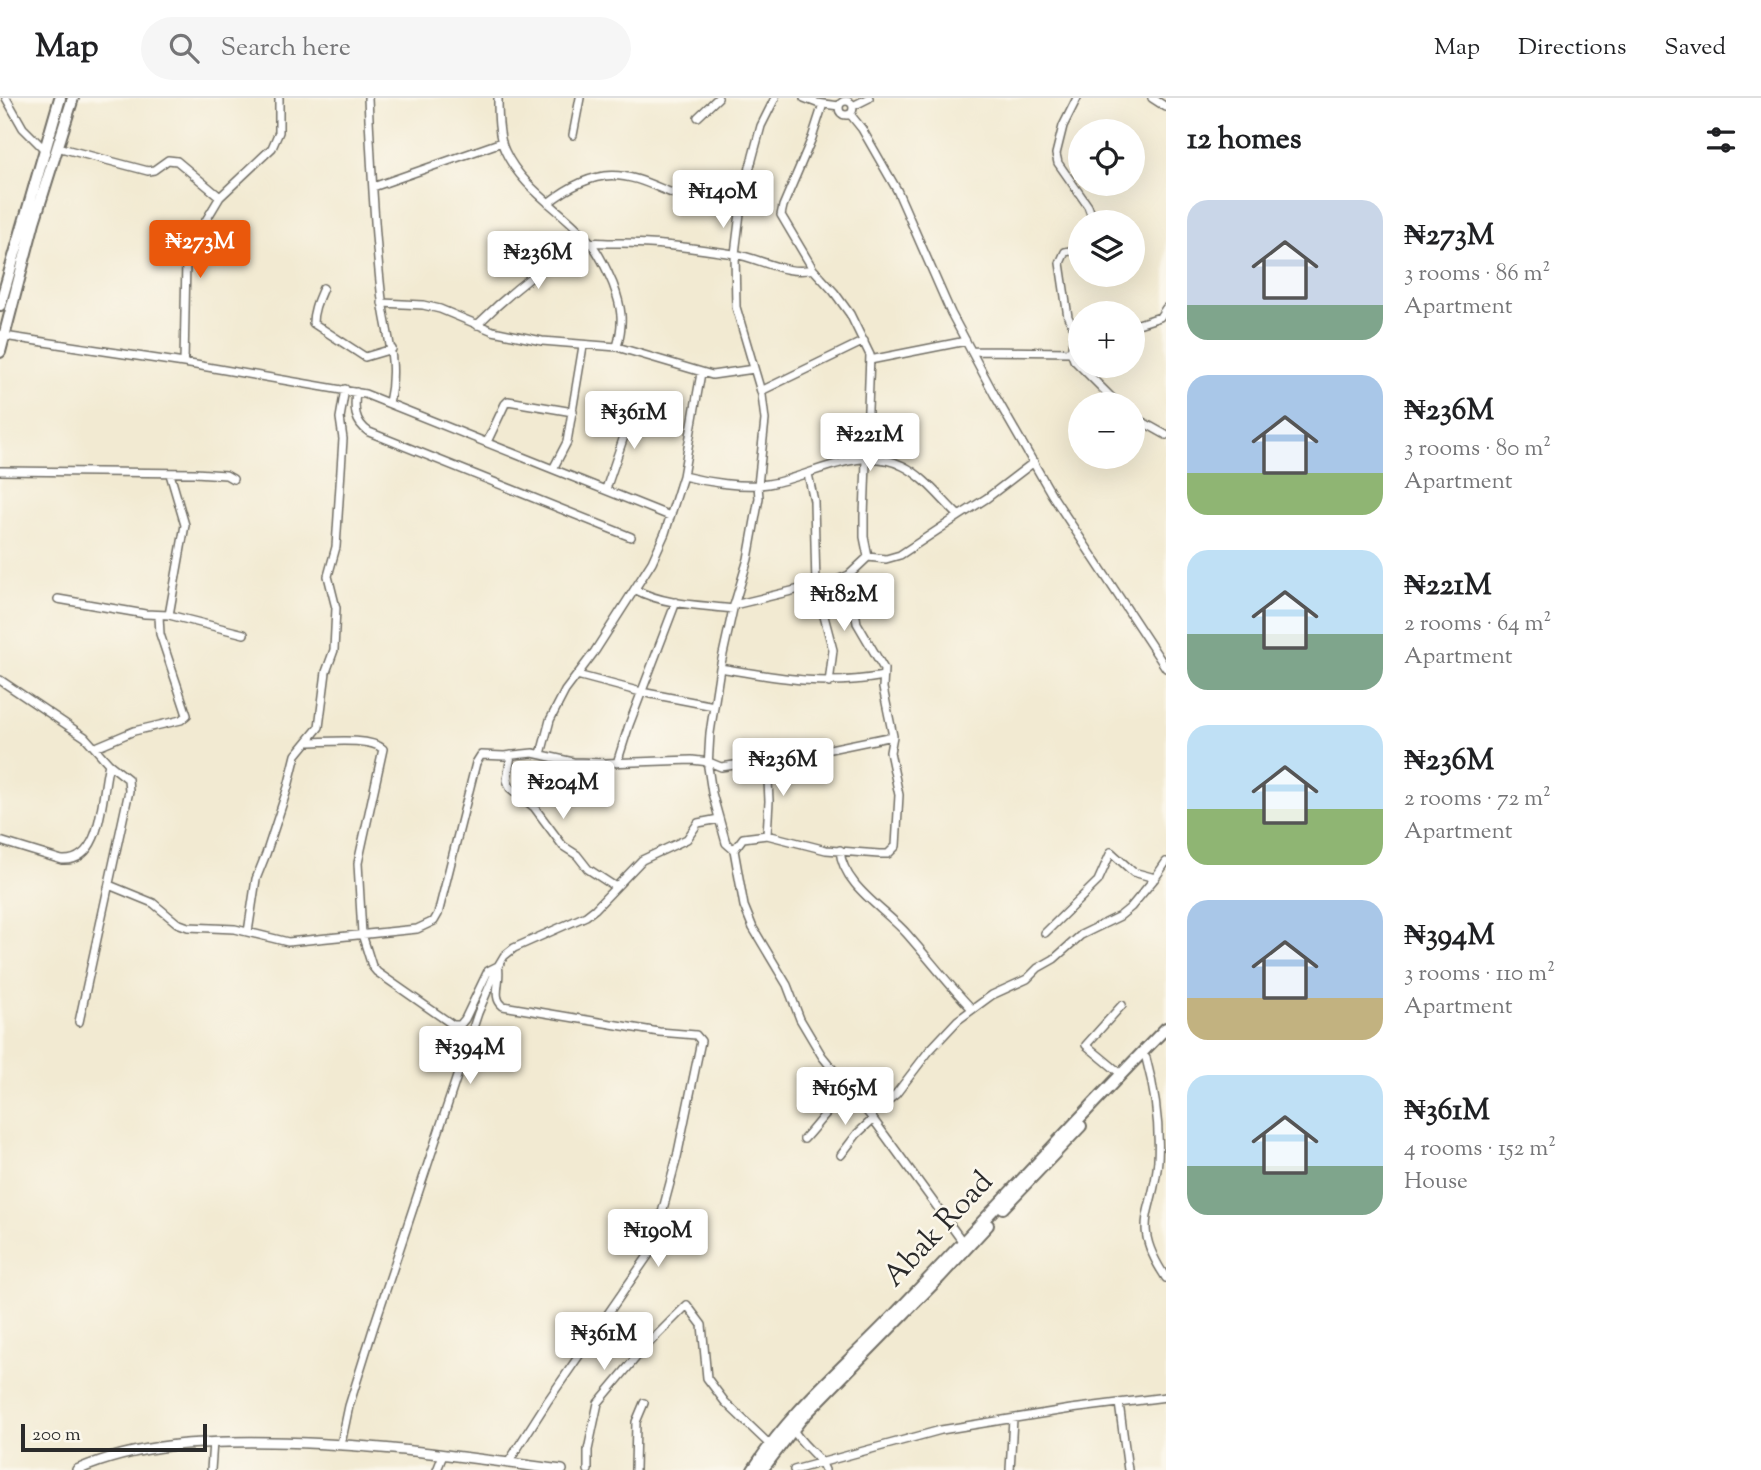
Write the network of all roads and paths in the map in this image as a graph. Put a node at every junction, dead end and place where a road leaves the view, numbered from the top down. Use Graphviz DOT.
graph roads {
  1 [pos="6,98"];
  2 [pos="60,98"];
  3 [pos="72,98"];
  4 [pos="279,98"];
  5 [pos="368,98"];
  6 [pos="498,98"];
  7 [pos="580,98"];
  8 [pos="718,98"];
  9 [pos="775,98"];
  10 [pos="804,98"];
  11 [pos="869,98"];
  12 [pos="1077,98"];
  13 [pos="1152,98"];
  14 [pos="823,104"];
  15 [pos="852,105"];
  16 [pos="839,106"];
  17 [pos="1166,107"];
  18 [pos="698,117"];
  19 [pos="573,135"];
  20 [pos="502,142"];
  21 [pos="57,147"];
  22 [pos="44,149"];
  23 [pos="373,187"];
  24 [pos="220,197"];
  25 [pos="548,203"];
  26 [pos="741,205"];
  27 [pos="1090,210"];
  28 [pos="590,243"];
  29 [pos="1068,251"];
  30 [pos="735,254"];
  31 [pos="813,270"];
  32 [pos="323,288"];
  33 [pos="2,289"];
  34 [pos="383,303"];
  35 [pos="0,304"];
  36 [pos="1166,308"];
  37 [pos="1068,317"];
  38 [pos="1145,322"];
  39 [pos="477,325"];
  40 [pos="4,336"];
  41 [pos="864,341"];
  42 [pos="966,341"];
  43 [pos="583,346"];
  44 [pos="617,347"];
  45 [pos="392,349"];
  46 [pos="971,351"];
  47 [pos="1068,351"];
  48 [pos="0,352"];
  49 [pos="870,360"];
  50 [pos="184,363"];
  51 [pos="754,369"];
  52 [pos="701,373"];
  53 [pos="1092,378"];
  54 [pos="345,389"];
  55 [pos="761,391"];
  56 [pos="356,392"];
  57 [pos="1106,392"];
  58 [pos="389,403"];
  59 [pos="635,404"];
  60 [pos="573,412"];
  61 [pos="1145,423"];
  62 [pos="1166,435"];
  63 [pos="487,442"];
  64 [pos="867,459"];
  65 [pos="1034,462"];
  66 [pos="553,469"];
  67 [pos="0,471"];
  68 [pos="170,474"];
  69 [pos="808,474"];
  70 [pos="683,476"];
  71 [pos="233,479"];
  72 [pos="758,485"];
  73 [pos="606,489"];
  74 [pos="670,516"];
  75 [pos="959,516"];
  76 [pos="631,537"];
  77 [pos="868,557"];
  78 [pos="849,575"];
  79 [pos="816,586"];
  80 [pos="636,590"];
  81 [pos="58,599"];
  82 [pos="676,602"];
  83 [pos="733,607"];
  84 [pos="169,615"];
  85 [pos="159,616"];
  86 [pos="244,634"];
  87 [pos="720,668"];
  88 [pos="1166,668"];
  89 [pos="577,675"];
  90 [pos="884,676"];
  91 [pos="0,680"];
  92 [pos="829,682"];
  93 [pos="642,692"];
  94 [pos="714,706"];
  95 [pos="893,736"];
  96 [pos="308,742"];
  97 [pos="96,747"];
  98 [pos="541,754"];
  99 [pos="511,755"];
  100 [pos="767,760"];
  101 [pos="709,762"];
  102 [pos="617,763"];
  103 [pos="109,764"];
  104 [pos="719,819"];
  105 [pos="767,835"];
  106 [pos="0,841"];
  107 [pos="734,850"];
  108 [pos="840,850"];
  109 [pos="1166,862"];
  110 [pos="1155,878"];
  111 [pos="109,885"];
  112 [pos="614,886"];
  113 [pos="248,932"];
  114 [pos="1045,933"];
  115 [pos="362,934"];
  116 [pos="498,966"];
  117 [pos="1122,1005"];
  118 [pos="972,1009"];
  119 [pos="79,1022"];
  120 [pos="1166,1028"];
  121 [pos="1166,1037"];
  122 [pos="1146,1058"];
  123 [pos="1124,1076"];
  124 [pos="853,1094"];
  125 [pos="871,1117"];
  126 [pos="804,1139"];
  127 [pos="841,1155"];
  128 [pos="962,1241"];
  129 [pos="1166,1278"];
  130 [pos="1166,1398"];
  131 [pos="644,1403"];
  132 [pos="1119,1403"];
  133 [pos="1013,1419"];
  134 [pos="793,1429"];
  135 [pos="213,1442"];
  136 [pos="341,1444"];
  137 [pos="770,1445"];
  138 [pos="443,1455"];
  139 [pos="508,1463"];
  140 [pos="824,1466"];
  141 [pos="77,1470"];
  142 [pos="211,1470"];
  143 [pos="438,1470"];
  144 [pos="562,1470"];
  145 [pos="588,1470"];
  146 [pos="635,1470"];
  147 [pos="753,1470"];
  148 [pos="762,1470"];
  149 [pos="794,1470"];
  150 [pos="1010,1470"];
  151 [pos="1128,1470"];
  1 -- 22 [label="street"];
  2 -- 22 [label="highway"];
  3 -- 21 [label="highway"];
  4 -- 24 [label="street"];
  5 -- 23 [label="street"];
  6 -- 20 [label="street"];
  7 -- 19 [label="street"];
  8 -- 18 [label="street"];
  9 -- 26 [label="street"];
  10 -- 14 [label="street"];
  11 -- 15 [label="street"];
  12 -- 27 [label="street"];
  13 -- 17 [label="street"];
  14 -- 16 [label="street"];
  14 -- 31 [label="street"];
  15 -- 16 [label="street"];
  15 -- 16 [label="street"];
  15 -- 42 [label="street"];
  20 -- 23 [label="street"];
  20 -- 25 [label="street"];
  21 -- 24 [label="street"];
  21 -- 40 [label="highway"];
  22 -- 33 [label="highway"];
  23 -- 34 [label="street"];
  24 -- 50 [label="street"];
  25 -- 26 [label="street"];
  25 -- 28 [label="street"];
  26 -- 30 [label="street"];
  28 -- 30 [label="street"];
  28 -- 39 [label="street"];
  28 -- 44 [label="street"];
  29 -- 37 [label="street"];
  30 -- 31 [label="street"];
  30 -- 51 [label="street"];
  31 -- 41 [label="street"];
  32 -- 45 [label="street"];
  33 -- 35 [label="highway"];
  34 -- 39 [label="street"];
  34 -- 45 [label="street"];
  36 -- 38 [label="street"];
  39 -- 43 [label="street"];
  40 -- 48 [label="highway"];
  40 -- 50 [label="street"];
  41 -- 49 [label="street"];
  41 -- 55 [label="street"];
  42 -- 46 [label="street"];
  42 -- 49 [label="street"];
  43 -- 44 [label="street"];
  43 -- 60 [label="street"];
  44 -- 52 [label="street"];
  45 -- 58 [label="street"];
  46 -- 47 [label="street"];
  46 -- 65 [label="street"];
  49 -- 64 [label="street"];
  50 -- 54 [label="street"];
  51 -- 52 [label="street"];
  51 -- 55 [label="street"];
  52 -- 70 [label="street"];
  53 -- 57 [label="street"];
  54 -- 56 [label="street"];
  54 -- 96 [label="street"];
  55 -- 72 [label="street"];
  56 -- 58 [label="street"];
  56 -- 76 [label="street"];
  58 -- 63 [label="street"];
  59 -- 73 [label="street"];
  60 -- 63 [label="street"];
  60 -- 66 [label="street"];
  61 -- 62 [label="street"];
  63 -- 66 [label="street"];
  64 -- 69 [label="street"];
  64 -- 75 [label="street"];
  64 -- 77 [label="street"];
  65 -- 75 [label="street"];
  65 -- 88 [label="street"];
  66 -- 73 [label="street"];
  67 -- 68 [label="street"];
  68 -- 71 [label="street"];
  68 -- 84 [label="street"];
  69 -- 72 [label="street"];
  69 -- 79 [label="street"];
  70 -- 72 [label="street"];
  70 -- 74 [label="street"];
  72 -- 83 [label="street"];
  73 -- 74 [label="street"];
  74 -- 80 [label="street"];
  75 -- 77 [label="street"];
  77 -- 78 [label="street"];
  78 -- 79 [label="street"];
  78 -- 90 [label="street"];
  79 -- 83 [label="street"];
  79 -- 92 [label="street"];
  80 -- 82 [label="street"];
  80 -- 89 [label="street"];
  81 -- 85 [label="street"];
  82 -- 83 [label="street"];
  82 -- 93 [label="street"];
  83 -- 87 [label="street"];
  84 -- 85 [label="street"];
  84 -- 86 [label="street"];
  85 -- 97 [label="street"];
  87 -- 92 [label="street"];
  87 -- 94 [label="street"];
  89 -- 93 [label="street"];
  89 -- 98 [label="street"];
  90 -- 92 [label="street"];
  90 -- 95 [label="street"];
  91 -- 97 [label="street"];
  93 -- 94 [label="street"];
  93 -- 102 [label="street"];
  94 -- 101 [label="street"];
  95 -- 100 [label="street"];
  95 -- 108 [label="street"];
  96 -- 113 [label="street"];
  96 -- 115 [label="street"];
  97 -- 103 [label="street"];
  98 -- 99 [label="street"];
  98 -- 102 [label="street"];
  99 -- 112 [label="street"];
  99 -- 115 [label="street"];
  100 -- 101 [label="street"];
  100 -- 105 [label="street"];
  101 -- 102 [label="street"];
  101 -- 104 [label="street"];
  103 -- 106 [label="street"];
  103 -- 111 [label="street"];
  104 -- 107 [label="street"];
  104 -- 112 [label="street"];
  105 -- 107 [label="street"];
  105 -- 108 [label="street"];
  107 -- 124 [label="street"];
  108 -- 118 [label="street"];
  109 -- 110 [label="street"];
  110 -- 114 [label="street"];
  110 -- 118 [label="street"];
  111 -- 113 [label="street"];
  111 -- 119 [label="street"];
  112 -- 116 [label="street"];
  113 -- 115 [label="street"];
  115 -- 116 [label="street"];
  116 -- 136 [label="street"];
  116 -- 139 [label="street"];
  117 -- 123 [label="street"];
  118 -- 125 [label="street"];
  120 -- 123 [label="highway, Abak Road"];
  121 -- 122 [label="highway, Abak Road"];
  122 -- 123 [label="highway, Abak Road"];
  122 -- 129 [label="street"];
  123 -- 128 [label="highway, Abak Road"];
  123 -- 134 [label="highway, Abak Road"];
  124 -- 125 [label="street"];
  124 -- 126 [label="street"];
  125 -- 127 [label="street"];
  125 -- 128 [label="street"];
  128 -- 137 [label="highway, Abak Road"];
  130 -- 132 [label="street"];
  131 -- 146 [label="street"];
  132 -- 133 [label="street"];
  132 -- 151 [label="street"];
  133 -- 140 [label="street"];
  133 -- 150 [label="street"];
  134 -- 140 [label="street"];
  134 -- 148 [label="highway, Abak Road"];
  135 -- 136 [label="street"];
  135 -- 141 [label="street"];
  135 -- 142 [label="street"];
  136 -- 138 [label="street"];
  137 -- 145 [label="street"];
  137 -- 147 [label="highway, Abak Road"];
  138 -- 139 [label="street"];
  138 -- 143 [label="street"];
  139 -- 144 [label="street"];
  140 -- 149 [label="street"];
}
